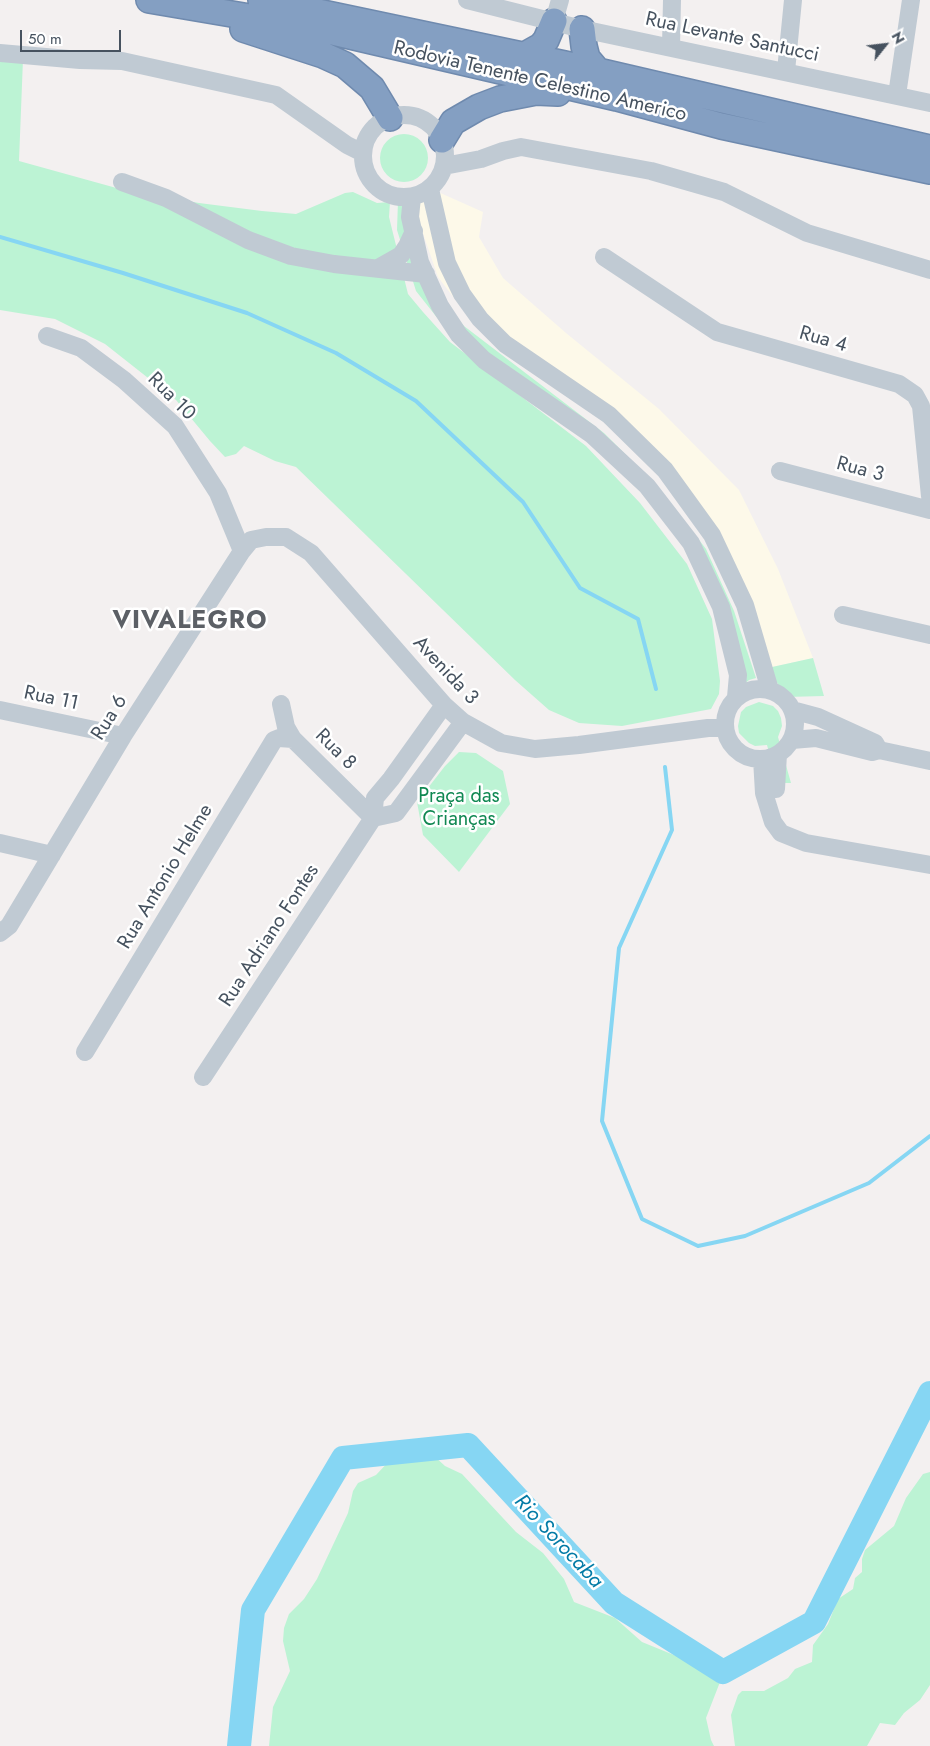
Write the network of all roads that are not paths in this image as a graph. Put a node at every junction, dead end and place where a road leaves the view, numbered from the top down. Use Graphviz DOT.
graph roads {
  1 [pos="152,0"];
  2 [pos="260,0"];
  3 [pos="467,0"];
  4 [pos="672,0"];
  5 [pos="792,0"];
  6 [pos="911,0"];
  7 [pos="557,10"];
  8 [pos="582,29"];
  9 [pos="670,47"];
  10 [pos="0,53"];
  11 [pos="525,55"];
  12 [pos="786,71"];
  13 [pos="598,82"];
  14 [pos="897,95"];
  15 [pos="930,103"];
  16 [pos="390,118"];
  17 [pos="442,140"];
  18 [pos="930,148"];
  19 [pos="363,153"];
  20 [pos="444,166"];
  21 [pos="930,171"];
  22 [pos="122,182"];
  23 [pos="430,189"];
  24 [pos="412,197"];
  25 [pos="414,231"];
  26 [pos="604,256"];
  27 [pos="378,268"];
  28 [pos="930,270"];
  29 [pos="426,274"];
  30 [pos="47,336"];
  31 [pos="780,471"];
  32 [pos="930,496"];
  33 [pos="930,510"];
  34 [pos="266,537"];
  35 [pos="242,551"];
  36 [pos="843,615"];
  37 [pos="930,635"];
  38 [pos="770,690"];
  39 [pos="736,696"];
  40 [pos="282,704"];
  41 [pos="444,705"];
  42 [pos="0,710"];
  43 [pos="792,710"];
  44 [pos="463,722"];
  45 [pos="724,728"];
  46 [pos="123,736"];
  47 [pos="293,739"];
  48 [pos="792,740"];
  49 [pos="879,750"];
  50 [pos="765,758"];
  51 [pos="930,761"];
  52 [pos="391,779"];
  53 [pos="753,784"];
  54 [pos="776,789"];
  55 [pos="409,794"];
  56 [pos="373,818"];
  57 [pos="0,843"];
  58 [pos="52,855"];
  59 [pos="930,865"];
  60 [pos="0,933"];
  61 [pos="85,1052"];
  62 [pos="204,1077"];
  1 -- 13 [label="highway, Rodovia Tenente Celestino Americo"];
  1 -- 16 [label="highway"];
  2 -- 11 [label="highway, Rodovia Tenente Celestino Americo"];
  3 -- 7 [label="street, Rua Levante Santucci"];
  4 -- 9 [label="street"];
  5 -- 12 [label="street"];
  6 -- 14 [label="street"];
  7 -- 8 [label="street, Rua Levante Santucci"];
  7 -- 11 [label="highway"];
  8 -- 9 [label="street, Rua Levante Santucci"];
  8 -- 13 [label="highway"];
  9 -- 12 [label="street, Rua Levante Santucci"];
  10 -- 19 [label="street"];
  11 -- 13 [label="highway, Rodovia Tenente Celestino Americo"];
  12 -- 14 [label="street, Rua Levante Santucci"];
  13 -- 17 [label="highway"];
  13 -- 18 [label="highway, Rodovia Tenente Celestino Americo"];
  13 -- 21 [label="highway, Rodovia Tenente Celestino Americo"];
  14 -- 15 [label="street, Rua Levante Santucci"];
  16 -- 17 [label="street"];
  16 -- 19 [label="street"];
  17 -- 20 [label="street"];
  19 -- 24 [label="street"];
  20 -- 23 [label="street"];
  20 -- 28 [label="street"];
  22 -- 27 [label="street"];
  23 -- 24 [label="street"];
  23 -- 38 [label="street"];
  24 -- 25 [label="street"];
  25 -- 27 [label="street"];
  25 -- 29 [label="street"];
  26 -- 32 [label="street, Rua 4"];
  27 -- 29 [label="street"];
  29 -- 39 [label="street"];
  30 -- 35 [label="street, Rua 10"];
  31 -- 33 [label="street, Rua 3"];
  34 -- 35 [label="street, Rua 6"];
  34 -- 41 [label="street, Avenida 3"];
  35 -- 46 [label="street, Rua 6"];
  36 -- 37 [label="street"];
  38 -- 39 [label="street"];
  38 -- 43 [label="street"];
  39 -- 45 [label="street"];
  40 -- 47 [label="street, Rua 8"];
  41 -- 44 [label="street, Avenida 3"];
  41 -- 52 [label="street, Rua Adriano Fontes"];
  42 -- 46 [label="street, Rua 11"];
  43 -- 48 [label="street"];
  43 -- 49 [label="street"];
  44 -- 45 [label="street, Avenida 3"];
  44 -- 55 [label="street"];
  45 -- 50 [label="street"];
  46 -- 58 [label="street, Rua 6"];
  47 -- 56 [label="street, Rua 8"];
  47 -- 61 [label="street, Rua Antonio Helme"];
  48 -- 49 [label="street"];
  48 -- 50 [label="street"];
  49 -- 51 [label="street"];
  50 -- 53 [label="street"];
  50 -- 54 [label="street"];
  50 -- 59 [label="street"];
  52 -- 55 [label="street"];
  52 -- 56 [label="street, Rua Adriano Fontes"];
  55 -- 56 [label="street"];
  56 -- 62 [label="street, Rua Adriano Fontes"];
  57 -- 58 [label="street"];
  58 -- 60 [label="street, Rua 6"];
}
